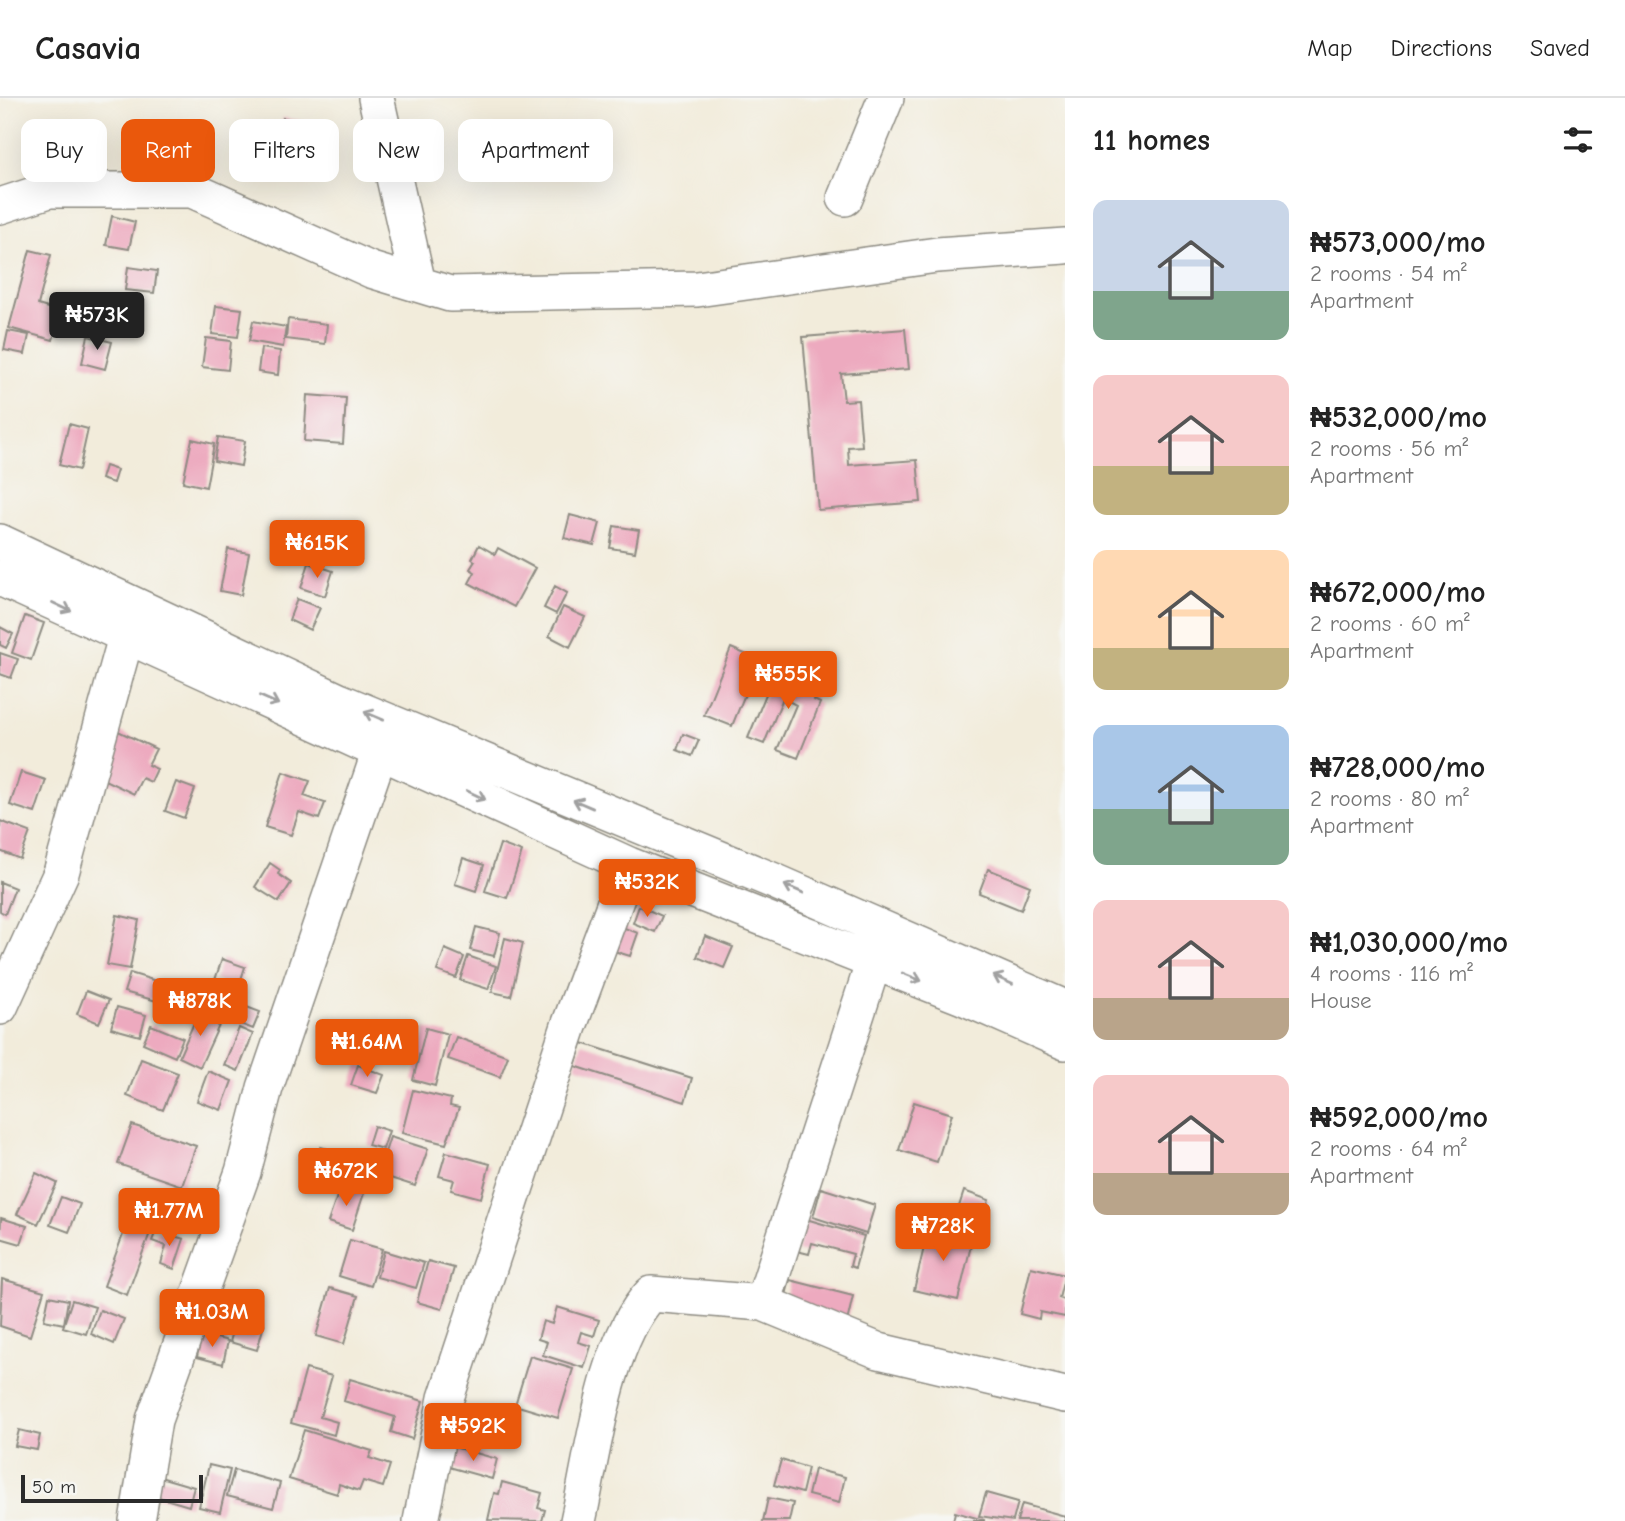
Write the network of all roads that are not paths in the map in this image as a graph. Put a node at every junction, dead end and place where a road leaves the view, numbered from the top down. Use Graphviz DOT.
graph roads {
  1 [pos="376,98"];
  2 [pos="886,98"];
  3 [pos="845,198"];
  4 [pos="0,206"];
  5 [pos="1065,246"];
  6 [pos="418,284"];
  7 [pos="0,542"];
  8 [pos="0,578"];
  9 [pos="131,620"];
  10 [pos="380,751"];
  11 [pos="629,865"];
  12 [pos="874,961"];
  13 [pos="9,965"];
  14 [pos="0,1007"];
  15 [pos="1065,1008"];
  16 [pos="1065,1042"];
  17 [pos="763,1303"];
  18 [pos="1065,1395"];
  19 [pos="137,1521"];
  20 [pos="421,1521"];
  21 [pos="578,1521"];
  1 -- 6 [label="street"];
  2 -- 3 [label="street"];
  4 -- 6 [label="street"];
  5 -- 6 [label="street"];
  7 -- 9 [label="street"];
  8 -- 9 [label="street, one-way"];
  9 -- 10 [label="street, one-way"];
  9 -- 13 [label="street"];
  15 -- 9 [label="street, one-way"];
  10 -- 11 [label="street, one-way"];
  10 -- 19 [label="street"];
  11 -- 12 [label="street"];
  11 -- 20 [label="street"];
  12 -- 16 [label="street, one-way"];
  12 -- 17 [label="street"];
  13 -- 14 [label="street"];
  17 -- 18 [label="street"];
  17 -- 21 [label="street"];
}
